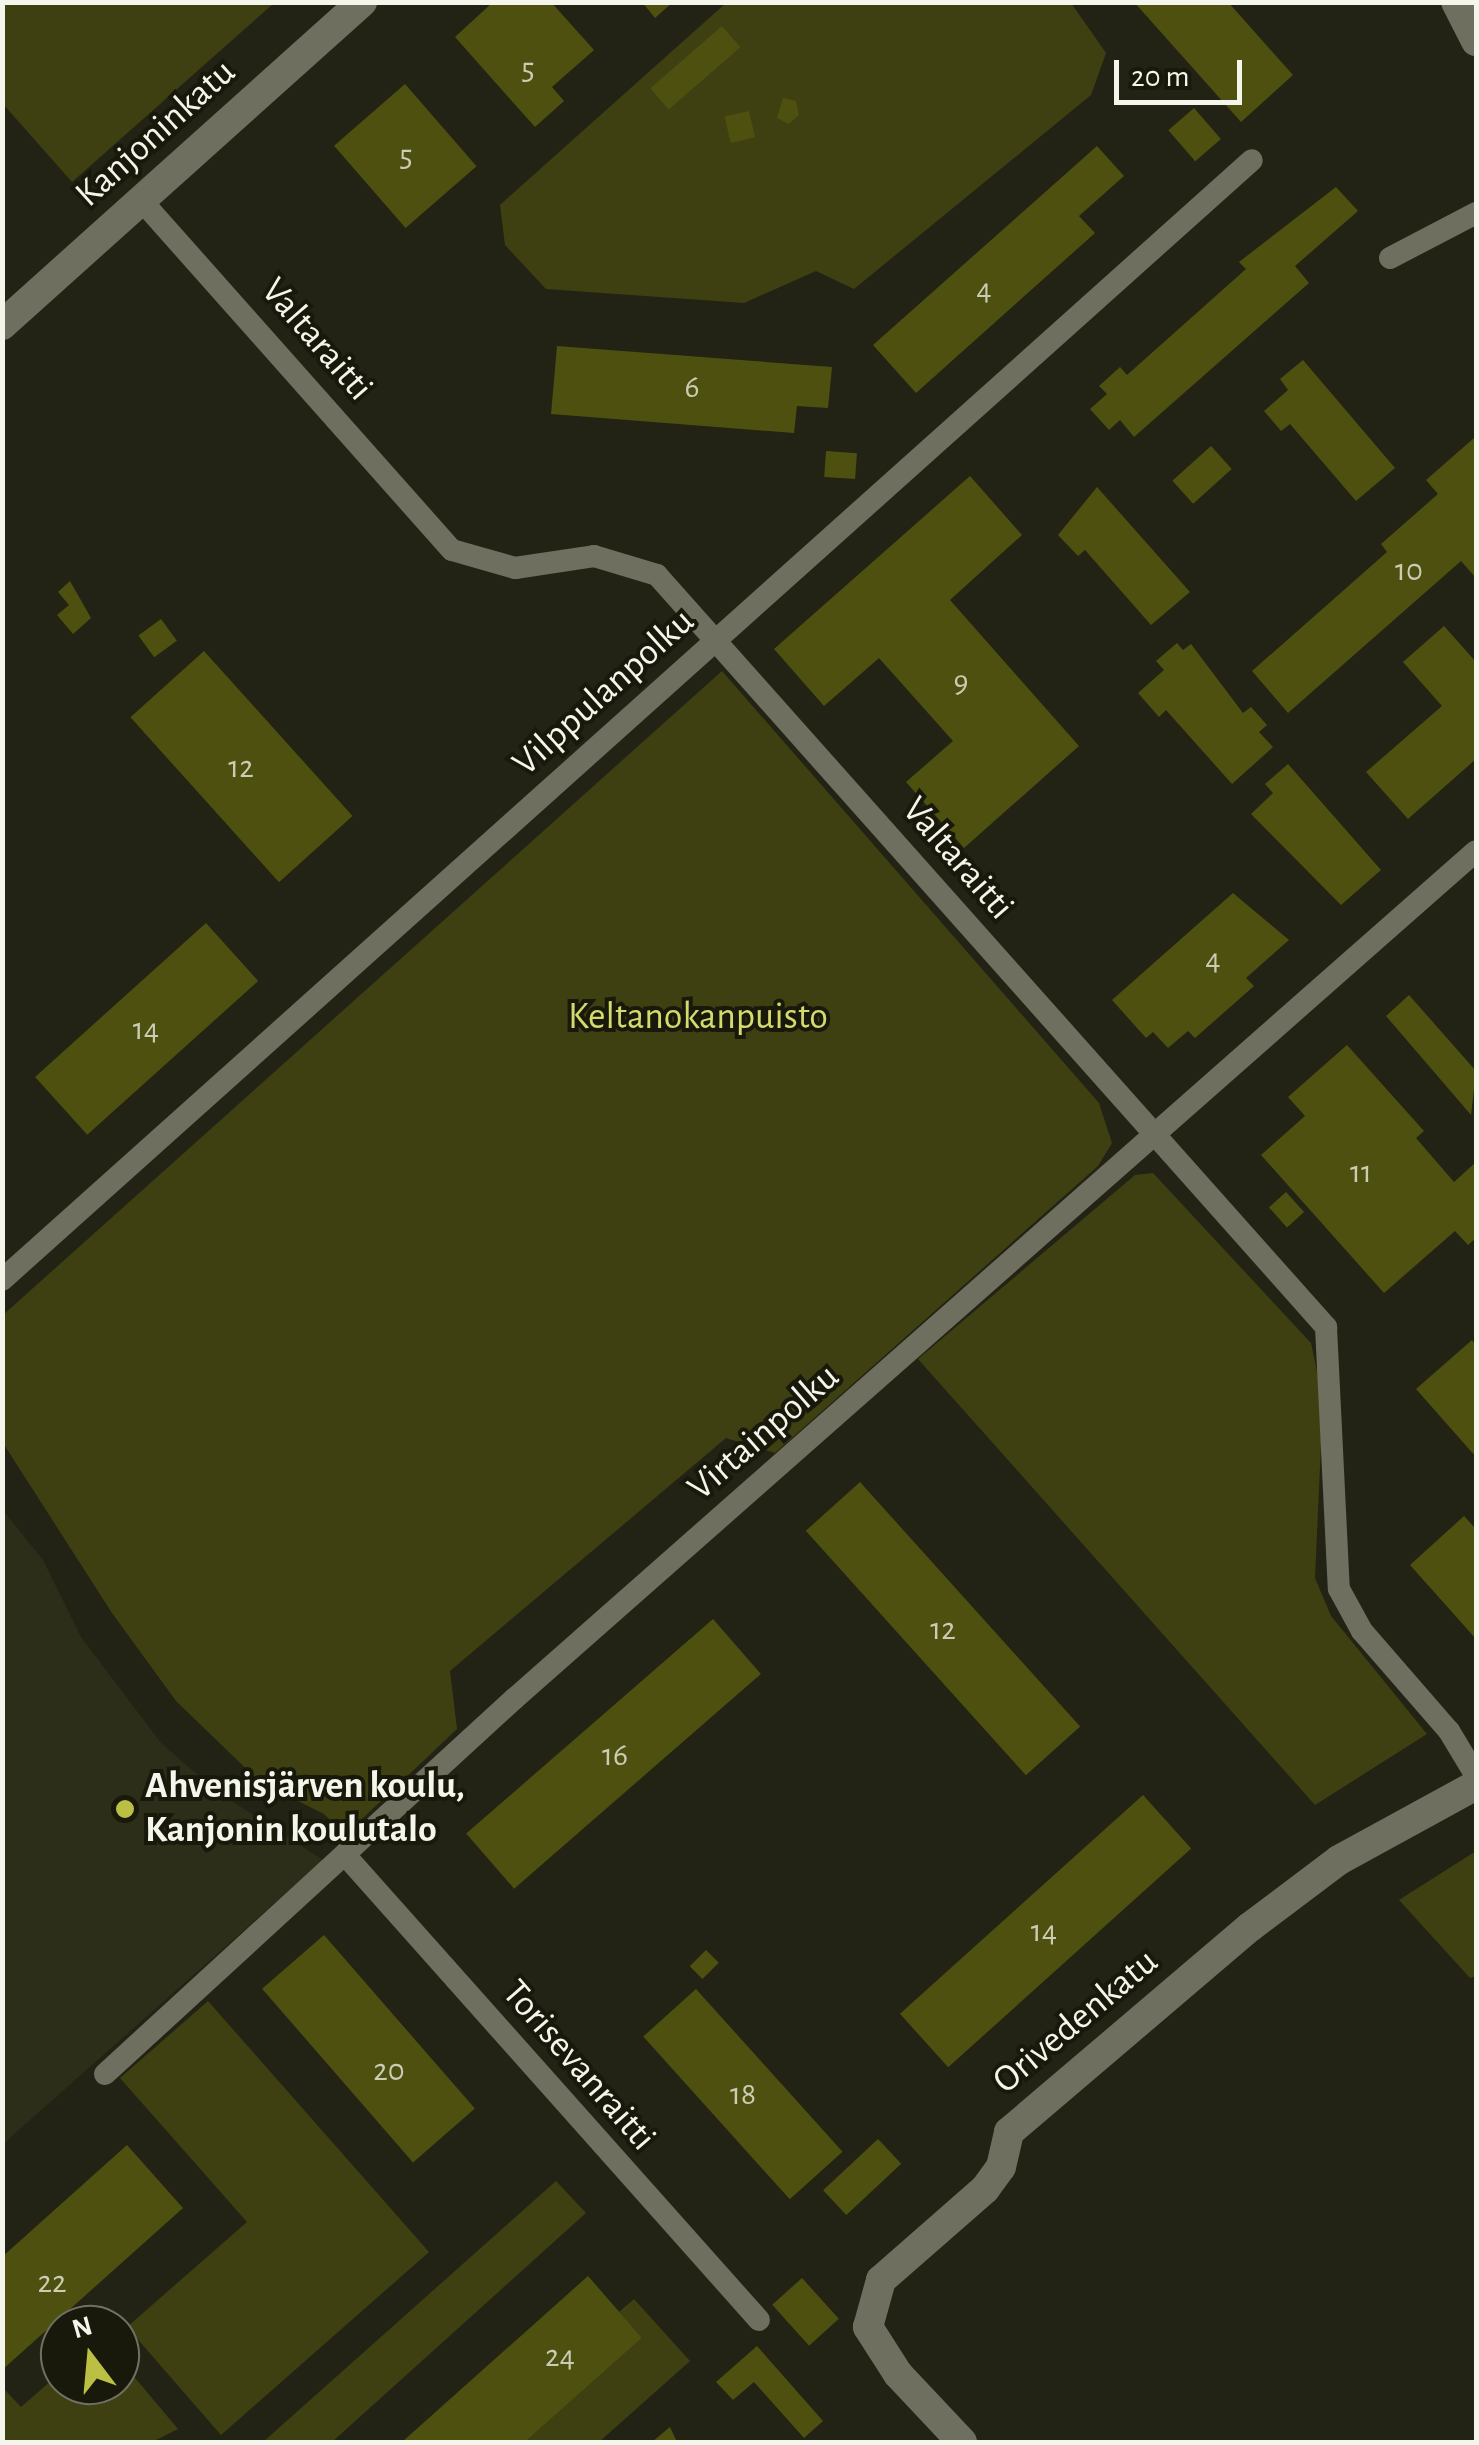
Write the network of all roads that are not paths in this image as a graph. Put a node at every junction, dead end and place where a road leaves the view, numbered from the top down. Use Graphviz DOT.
graph roads {
  1 [pos="362,2"];
  2 [pos="1456,2"];
  3 [pos="1476,41"];
  4 [pos="1252,160"];
  5 [pos="141,200"];
  6 [pos="1476,213"];
  7 [pos="1390,258"];
  8 [pos="2,325"];
  9 [pos="717,639"];
  10 [pos="1476,851"];
  11 [pos="1154,1135"];
  12 [pos="2,1280"];
  13 [pos="1476,1776"];
  14 [pos="1476,1784"];
  15 [pos="346,1856"];
  16 [pos="105,2074"];
  17 [pos="759,2320"];
  18 [pos="962,2442"];
  1 -- 5 [label="street, Kanjoninkatu"];
  2 -- 3 [label="street"];
  4 -- 9 [label="lane, Vilppulanpolku"];
  5 -- 8 [label="street, Kanjoninkatu"];
  5 -- 9 [label="lane, Valtaraitti"];
  6 -- 7 [label="lane"];
  9 -- 11 [label="lane, Valtaraitti"];
  9 -- 12 [label="lane, Vilppulanpolku"];
  10 -- 11 [label="lane, Virtainpolku"];
  11 -- 13 [label="lane, Valtaraitti"];
  11 -- 15 [label="lane, Virtainpolku"];
  14 -- 18 [label="street, Orivedenkatu"];
  15 -- 16 [label="lane, Virtainpolku"];
  15 -- 17 [label="lane, Torisevanraitti"];
}
